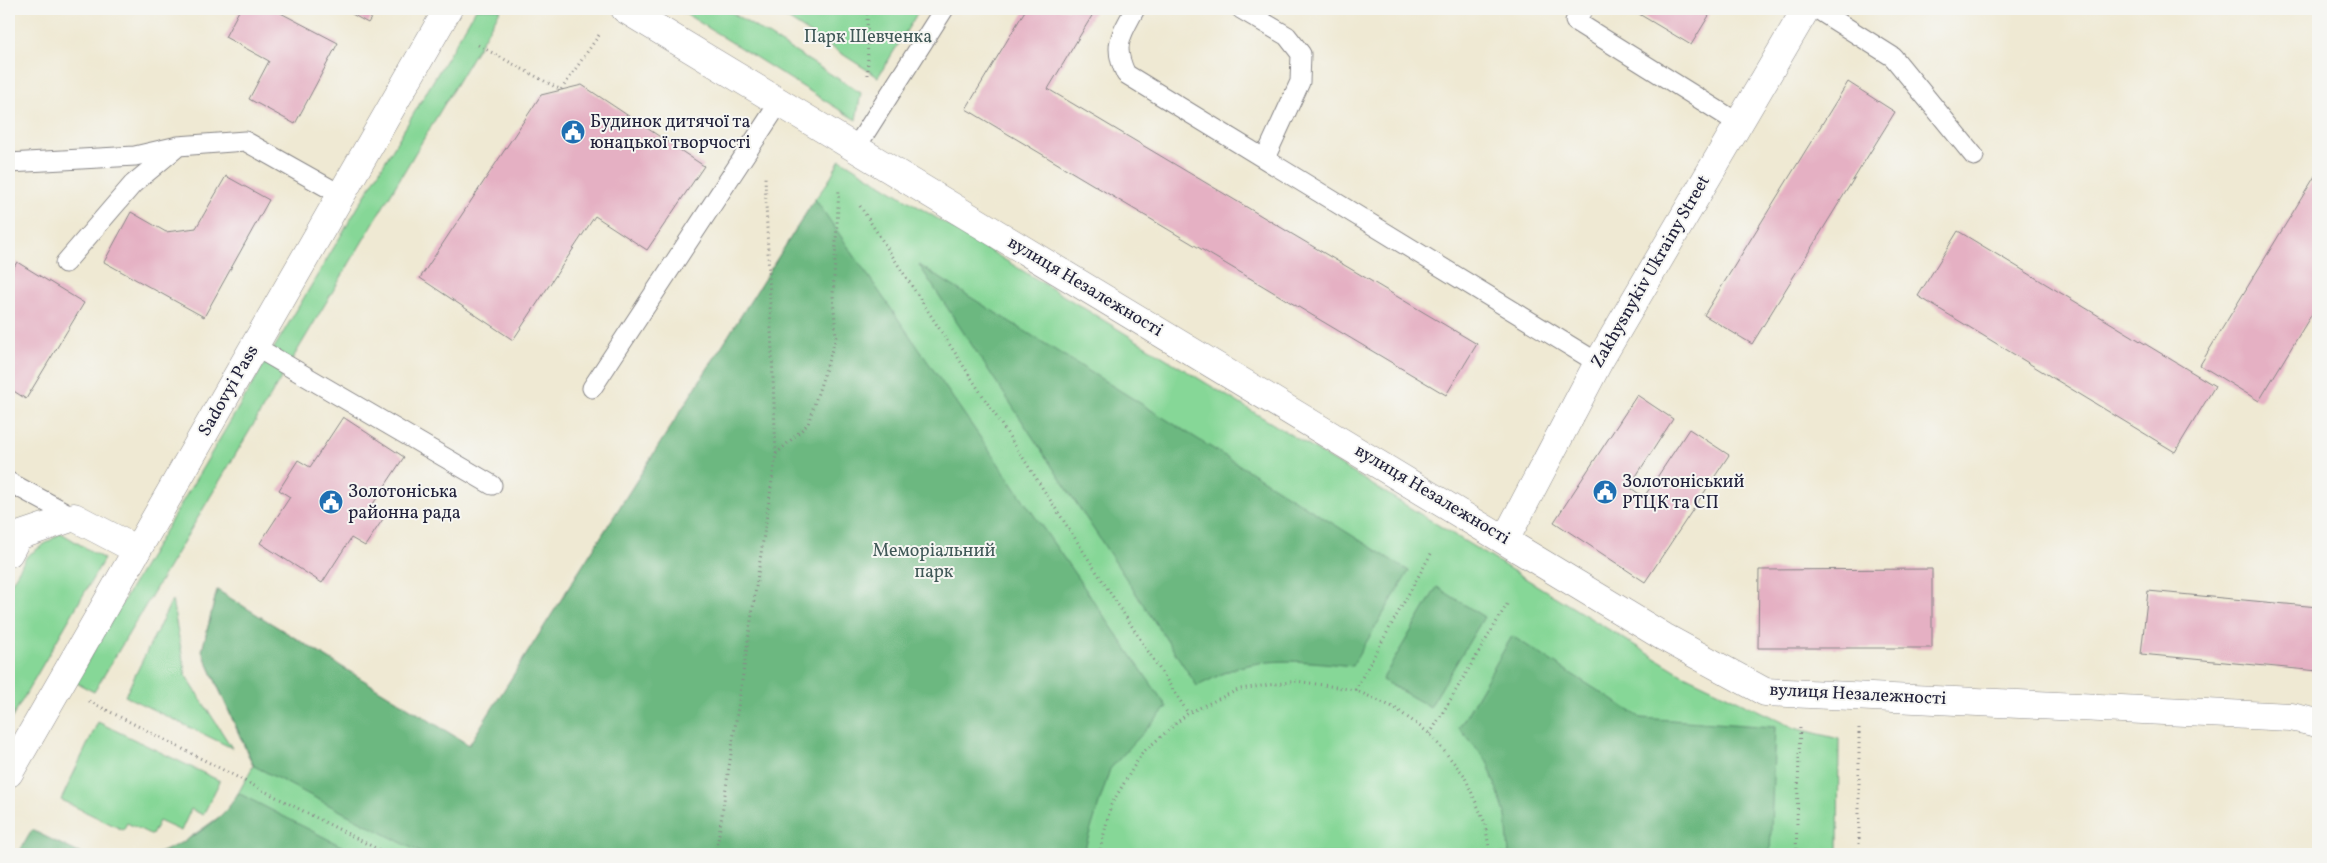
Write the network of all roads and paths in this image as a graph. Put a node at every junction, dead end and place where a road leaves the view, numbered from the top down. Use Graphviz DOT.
graph roads {
  1 [pos="448,9"];
  2 [pos="626,9"];
  3 [pos="867,9"];
  4 [pos="944,9"];
  5 [pos="1135,9"];
  6 [pos="1241,9"];
  7 [pos="1583,9"];
  8 [pos="1806,9"];
  9 [pos="1817,9"];
  10 [pos="599,35"];
  11 [pos="478,45"];
  12 [pos="868,78"];
  13 [pos="779,103"];
  14 [pos="1738,123"];
  15 [pos="763,129"];
  16 [pos="178,146"];
  17 [pos="855,149"];
  18 [pos="1974,156"];
  19 [pos="1265,158"];
  20 [pos="9,164"];
  21 [pos="839,189"];
  22 [pos="341,195"];
  23 [pos="860,206"];
  24 [pos="65,264"];
  25 [pos="254,346"];
  26 [pos="1598,363"];
  27 [pos="592,388"];
  28 [pos="776,454"];
  29 [pos="9,482"];
  30 [pos="492,485"];
  31 [pos="74,517"];
  32 [pos="1505,540"];
  33 [pos="137,550"];
  34 [pos="1432,552"];
  35 [pos="9,553"];
  36 [pos="1509,601"];
  37 [pos="1355,690"];
  38 [pos="1859,697"];
  39 [pos="89,701"];
  40 [pos="1188,713"];
  41 [pos="1800,722"];
  42 [pos="2318,723"];
  43 [pos="1430,734"];
  44 [pos="9,773"];
  45 [pos="386,854"];
  46 [pos="716,854"];
  47 [pos="1099,854"];
  48 [pos="1490,854"];
  49 [pos="1796,854"];
  50 [pos="1859,854"];
  1 -- 22 [label="street, Sadovyi Pass"];
  2 -- 13 [label="street, вулиця Незалежності"];
  3 -- 12 [label="path"];
  4 -- 17 [label="lane"];
  5 -- 19 [label="lane"];
  6 -- 19 [label="lane"];
  7 -- 14 [label="lane"];
  8 -- 14 [label="street, Zakhysnykiv Ukrainy Street"];
  9 -- 18 [label="lane"];
  10 -- 11 [label="path"];
  13 -- 15 [label="lane"];
  13 -- 17 [label="street, вулиця Незалежності"];
  14 -- 26 [label="street, Zakhysnykiv Ukrainy Street"];
  15 -- 27 [label="lane"];
  15 -- 28 [label="path"];
  16 -- 20 [label="lane"];
  16 -- 22 [label="lane"];
  16 -- 24 [label="lane"];
  17 -- 32 [label="street, вулиця Незалежності"];
  19 -- 26 [label="lane"];
  21 -- 28 [label="path"];
  22 -- 25 [label="street, Sadovyi Pass"];
  23 -- 40 [label="path"];
  25 -- 30 [label="lane"];
  25 -- 33 [label="street, Sadovyi Pass"];
  26 -- 32 [label="street, Zakhysnykiv Ukrainy Street"];
  28 -- 46 [label="path"];
  29 -- 31 [label="lane"];
  31 -- 33 [label="street"];
  31 -- 35 [label="street"];
  32 -- 38 [label="street, вулиця Незалежності"];
  33 -- 44 [label="street, Sadovyi Pass"];
  34 -- 37 [label="path"];
  36 -- 43 [label="path"];
  37 -- 40 [label="path"];
  37 -- 43 [label="path"];
  38 -- 42 [label="street, вулиця Незалежності"];
  38 -- 50 [label="path"];
  39 -- 45 [label="path"];
  40 -- 47 [label="path"];
  41 -- 49 [label="path"];
  43 -- 48 [label="path"];
}
